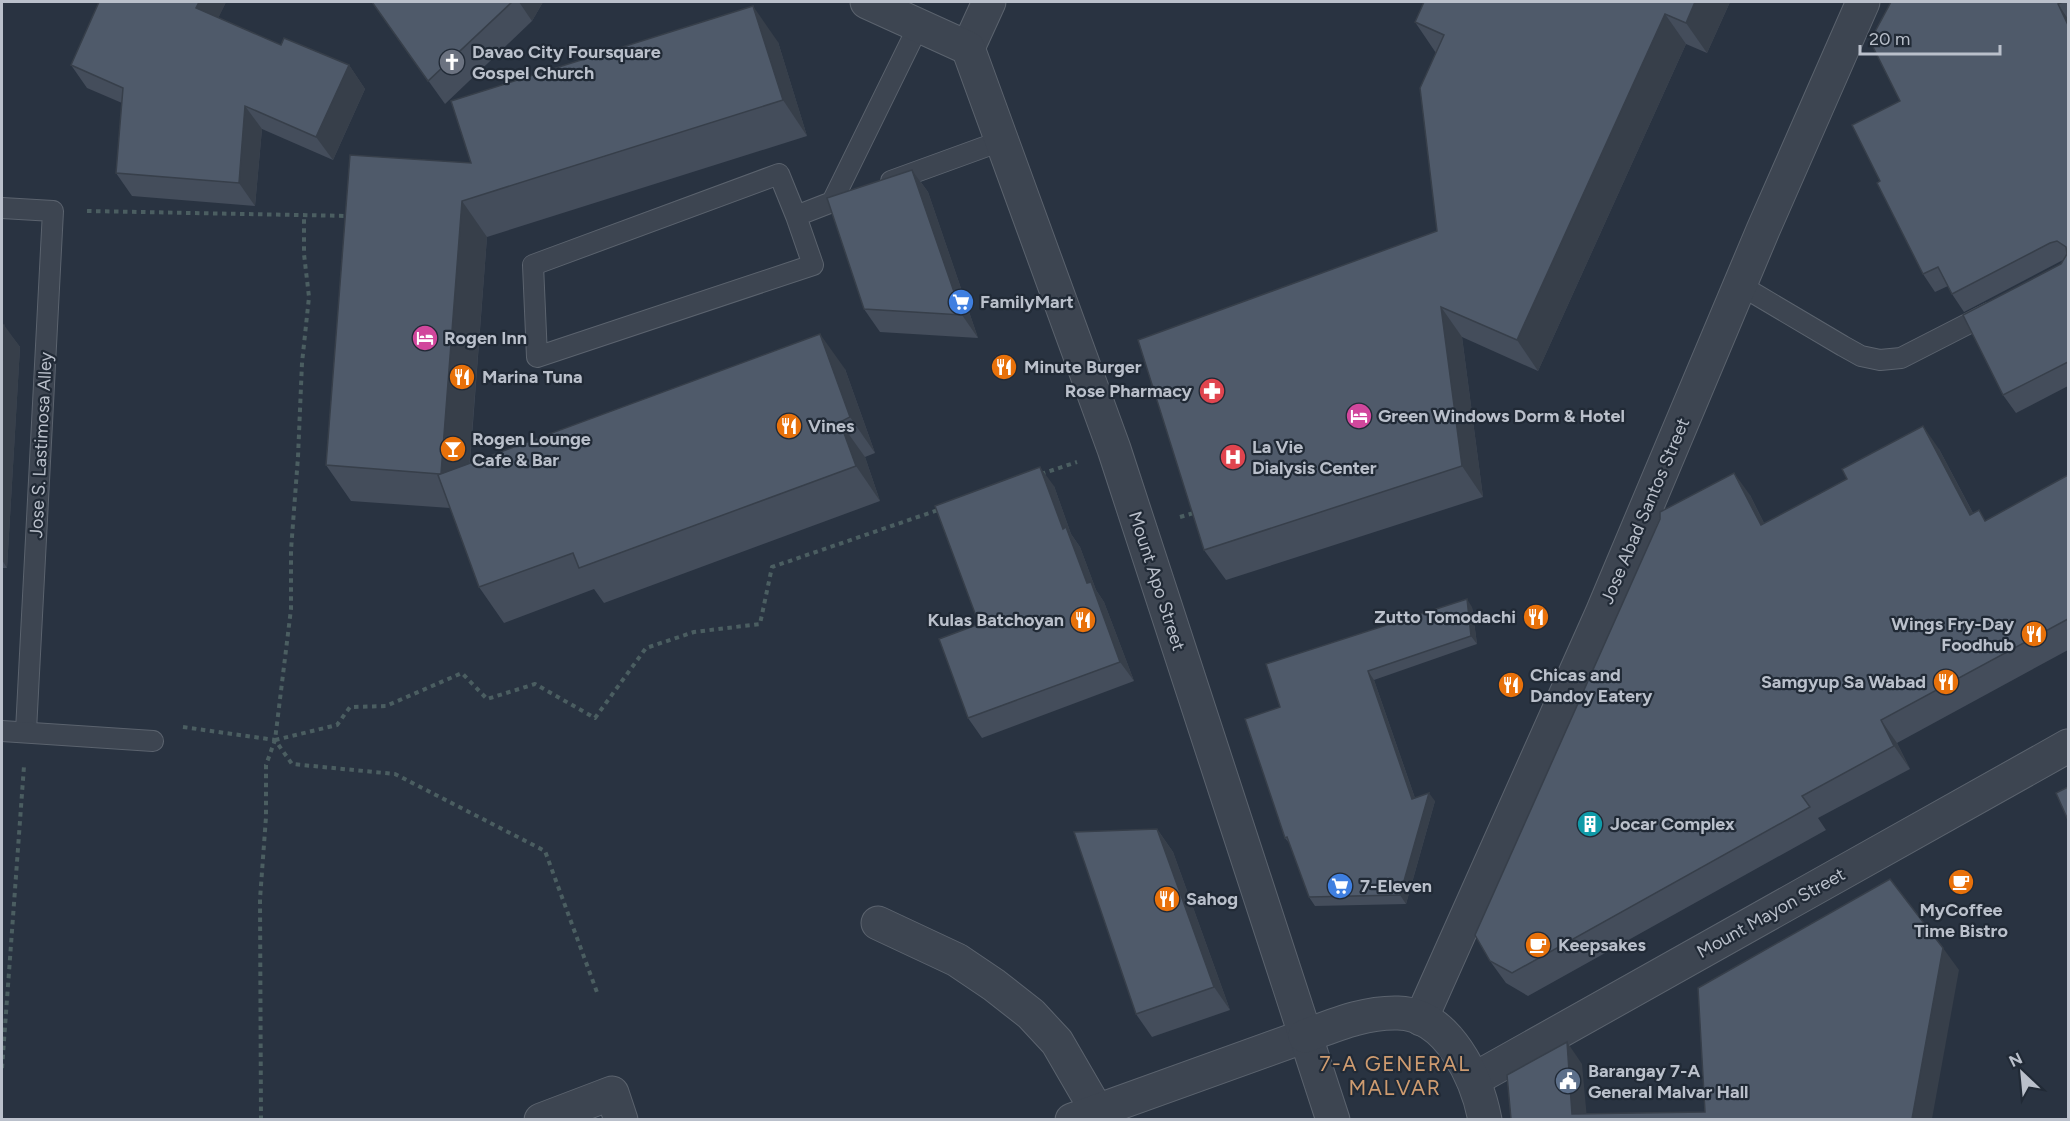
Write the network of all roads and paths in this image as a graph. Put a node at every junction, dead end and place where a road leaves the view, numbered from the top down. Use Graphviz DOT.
graph roads {
  1 [pos="867,2"];
  2 [pos="989,2"];
  3 [pos="1863,2"];
  4 [pos="919,25"];
  5 [pos="968,48"];
  6 [pos="1001,141"];
  7 [pos="877,185"];
  8 [pos="854,194"];
  9 [pos="832,202"];
  10 [pos="2,208"];
  11 [pos="53,211"];
  12 [pos="304,215"];
  13 [pos="354,216"];
  14 [pos="796,216"];
  15 [pos="1740,285"];
  16 [pos="2008,303"];
  17 [pos="1114,449"];
  18 [pos="1037,476"];
  19 [pos="949,506"];
  20 [pos="1203,510"];
  21 [pos="1180,517"];
  22 [pos="2,731"];
  23 [pos="26,732"];
  24 [pos="275,740"];
  25 [pos="153,741"];
  26 [pos="2068,746"];
  27 [pos="878,923"];
  28 [pos="598,995"];
  29 [pos="1421,1018"];
  30 [pos="1305,1036"];
  31 [pos="2,1068"];
  32 [pos="1473,1080"];
  33 [pos="1084,1115"];
  34 [pos="261,1119"];
  35 [pos="541,1119"];
  36 [pos="621,1119"];
  37 [pos="1333,1119"];
  38 [pos="1485,1119"];
  1 -- 4 [label="street"];
  2 -- 5 [label="street"];
  3 -- 15 [label="street, Jose Abad Santos Street"];
  4 -- 5 [label="street"];
  4 -- 9 [label="lane"];
  5 -- 6 [label="street, Mount Apo Street"];
  6 -- 7 [label="lane"];
  6 -- 17 [label="street, Mount Apo Street"];
  8 -- 9 [label="lane"];
  9 -- 14 [label="lane"];
  10 -- 11 [label="lane"];
  11 -- 12 [label="path"];
  11 -- 23 [label="lane, Jose S. Lastimosa Alley"];
  12 -- 13 [label="path"];
  12 -- 24 [label="path"];
  14 -- 14 [label="lane"];
  15 -- 16 [label="lane"];
  15 -- 29 [label="street, Jose Abad Santos Street"];
  17 -- 18 [label="path"];
  17 -- 30 [label="street, Mount Apo Street"];
  19 -- 24 [label="path"];
  20 -- 21 [label="path"];
  22 -- 23 [label="lane"];
  23 -- 25 [label="lane"];
  23 -- 31 [label="path"];
  24 -- 25 [label="path"];
  24 -- 28 [label="path"];
  24 -- 34 [label="path"];
  26 -- 32 [label="street, Mount Mayon Street"];
  27 -- 33 [label="street"];
  29 -- 30 [label="street"];
  29 -- 32 [label="street"];
  30 -- 33 [label="street"];
  30 -- 37 [label="street, Mount Apo Street"];
  32 -- 38 [label="street"];
  35 -- 36 [label="street"];
}
